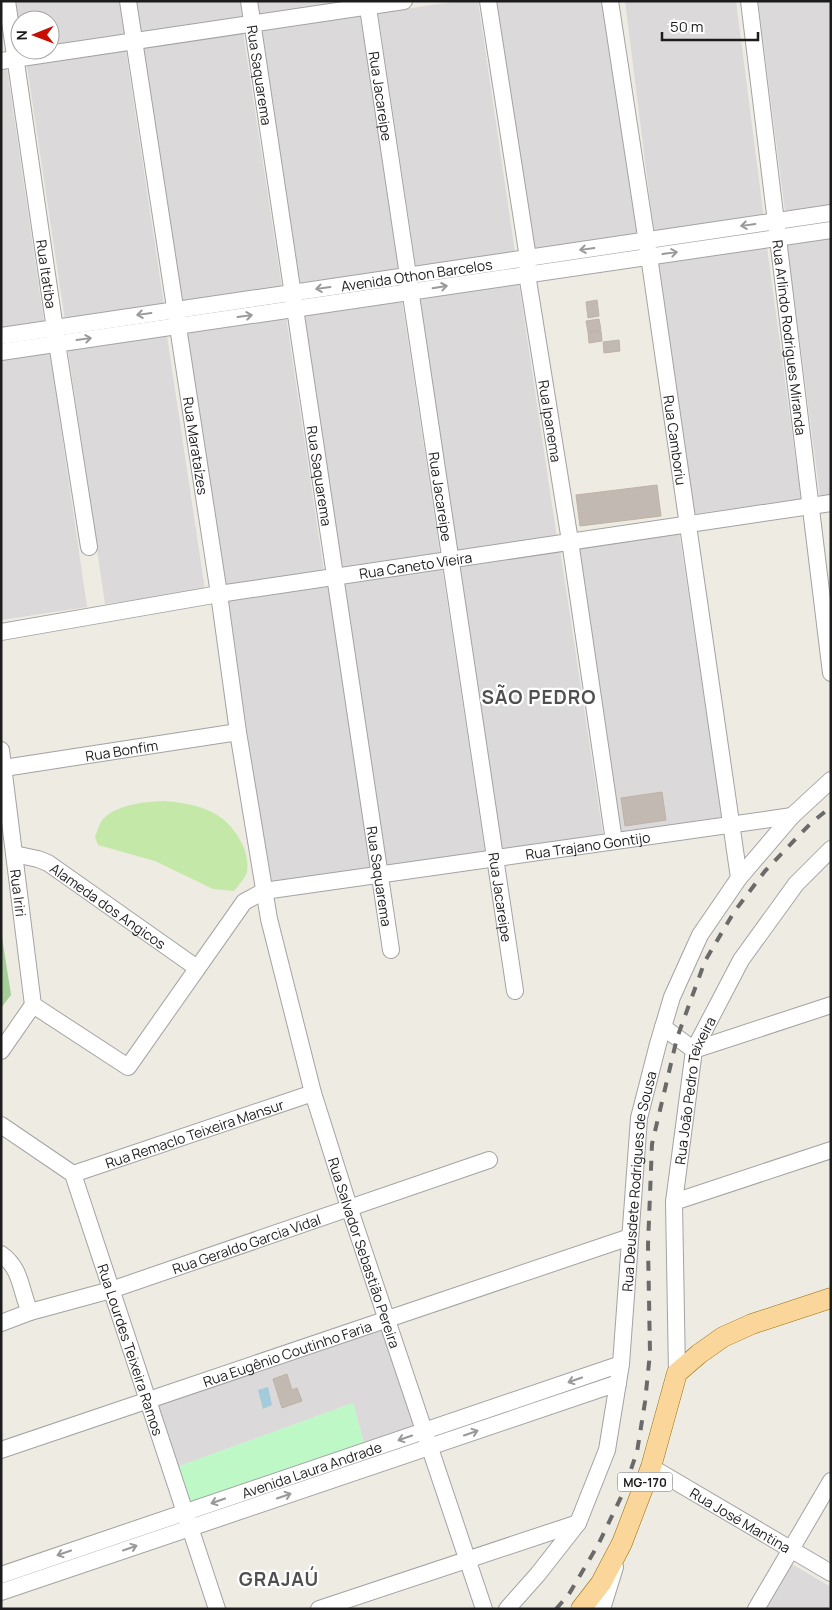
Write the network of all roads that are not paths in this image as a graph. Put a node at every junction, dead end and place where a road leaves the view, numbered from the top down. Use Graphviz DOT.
graph roads {
  1 [pos="8,1"];
  2 [pos="128,1"];
  3 [pos="249,1"];
  4 [pos="404,1"];
  5 [pos="488,1"];
  6 [pos="610,1"];
  7 [pos="749,1"];
  8 [pos="368,4"];
  9 [pos="252,24"];
  10 [pos="135,41"];
  11 [pos="9,60"];
  12 [pos="831,213"];
  13 [pos="776,221"];
  14 [pos="831,230"];
  15 [pos="778,238"];
  16 [pos="646,240"];
  17 [pos="649,256"];
  18 [pos="528,266"];
  19 [pos="409,283"];
  20 [pos="294,300"];
  21 [pos="177,318"];
  22 [pos="56,335"];
  23 [pos="1,336"];
  24 [pos="1,352"];
  25 [pos="831,503"];
  26 [pos="810,506"];
  27 [pos="688,524"];
  28 [pos="570,541"];
  29 [pos="90,547"];
  30 [pos="451,559"];
  31 [pos="335,576"];
  32 [pos="219,594"];
  33 [pos="1,632"];
  34 [pos="831,673"];
  35 [pos="238,732"];
  36 [pos="1,750"];
  37 [pos="4,768"];
  38 [pos="831,780"];
  39 [pos="792,816"];
  40 [pos="731,824"];
  41 [pos="614,841"];
  42 [pos="831,849"];
  43 [pos="14,854"];
  44 [pos="495,858"];
  45 [pos="380,875"];
  46 [pos="738,878"];
  47 [pos="264,891"];
  48 [pos="391,950"];
  49 [pos="198,968"];
  50 [pos="515,991"];
  51 [pos="831,1004"];
  52 [pos="33,1005"];
  53 [pos="663,1027"];
  54 [pos="694,1050"];
  55 [pos="1,1051"];
  56 [pos="313,1093"];
  57 [pos="1,1126"];
  58 [pos="831,1150"];
  59 [pos="489,1160"];
  60 [pos="74,1174"];
  61 [pos="674,1202"];
  62 [pos="349,1207"];
  63 [pos="630,1237"];
  64 [pos="1,1254"];
  65 [pos="111,1290"];
  66 [pos="831,1298"];
  67 [pos="30,1312"];
  68 [pos="831,1312"];
  69 [pos="387,1319"];
  70 [pos="1,1323"];
  71 [pos="699,1354"];
  72 [pos="621,1364"];
  73 [pos="677,1372"];
  74 [pos="618,1383"];
  75 [pos="148,1401"];
  76 [pos="425,1431"];
  77 [pos="430,1447"];
  78 [pos="1,1450"];
  79 [pos="651,1467"];
  80 [pos="831,1481"];
  81 [pos="185,1512"];
  82 [pos="578,1523"];
  83 [pos="190,1528"];
  84 [pos="623,1541"];
  85 [pos="791,1550"];
  86 [pos="468,1560"];
  87 [pos="831,1573"];
  88 [pos="1,1575"];
  89 [pos="1,1592"];
  90 [pos="217,1609"];
  91 [pos="319,1609"];
  92 [pos="484,1609"];
  93 [pos="507,1609"];
  94 [pos="581,1609"];
  95 [pos="602,1609"];
  96 [pos="756,1609"];
  1 -- 11 [label="street, Rua Itatiba"];
  2 -- 10 [label="street, Rua Marataízes"];
  3 -- 9 [label="street, Rua Saquarema"];
  4 -- 8 [label="street"];
  5 -- 18 [label="street, Rua Ipanema"];
  6 -- 16 [label="street, Rua Camboriu"];
  7 -- 13 [label="street, Rua Arlindo Rodrigues Miranda"];
  8 -- 9 [label="street"];
  8 -- 19 [label="street, Rua Jacareipe"];
  9 -- 10 [label="street"];
  9 -- 20 [label="street, Rua Saquarema"];
  10 -- 11 [label="street"];
  10 -- 21 [label="street, Rua Marataízes"];
  11 -- 22 [label="street, Rua Itatiba"];
  12 -- 13 [label="street, Avenida Othon Barcelos"];
  13 -- 15 [label="street, Rua Arlindo Rodrigues Miranda"];
  13 -- 16 [label="street, Avenida Othon Barcelos, one-way"];
  14 -- 15 [label="street, Avenida Othon Barcelos"];
  17 -- 15 [label="street, Avenida Othon Barcelos, one-way"];
  15 -- 26 [label="street, Rua Arlindo Rodrigues Miranda"];
  16 -- 17 [label="street, Rua Camboriu"];
  16 -- 18 [label="street, Avenida Othon Barcelos, one-way"];
  17 -- 18 [label="street, Avenida Othon Barcelos"];
  17 -- 27 [label="street, Rua Camboriu"];
  18 -- 19 [label="street, Avenida Othon Barcelos"];
  18 -- 28 [label="street, Rua Ipanema"];
  19 -- 20 [label="street, Avenida Othon Barcelos"];
  19 -- 30 [label="street, Rua Jacareipe"];
  20 -- 21 [label="street, Avenida Othon Barcelos"];
  20 -- 31 [label="street, Rua Saquarema"];
  21 -- 22 [label="street, Avenida Othon Barcelos"];
  21 -- 32 [label="street, Rua Marataízes"];
  22 -- 23 [label="street, Avenida Othon Barcelos"];
  22 -- 24 [label="street, Avenida Othon Barcelos"];
  22 -- 29 [label="street, Rua Itatiba"];
  25 -- 26 [label="street, Rua Caneto Vieira"];
  26 -- 27 [label="street, Rua Caneto Vieira"];
  26 -- 34 [label="street, Rua Arlindo Rodrigues Miranda"];
  27 -- 28 [label="street, Rua Caneto Vieira"];
  27 -- 40 [label="street, Rua Camboriu"];
  28 -- 30 [label="street, Rua Caneto Vieira"];
  28 -- 41 [label="street, Rua Ipanema"];
  30 -- 31 [label="street, Rua Caneto Vieira"];
  30 -- 44 [label="street, Rua Jacareipe"];
  31 -- 32 [label="street, Rua Caneto Vieira"];
  31 -- 45 [label="street, Rua Saquarema"];
  32 -- 33 [label="street, Rua Caneto Vieira"];
  32 -- 35 [label="street, Rua Marataízes"];
  35 -- 37 [label="street, Rua Bonfim"];
  35 -- 47 [label="street, Rua Marataízes"];
  36 -- 37 [label="street, Rua Iriri"];
  37 -- 43 [label="street, Rua Iriri"];
  38 -- 39 [label="street, Rua Deusdete Rodrigues de Sousa"];
  39 -- 40 [label="street, Rua Trajano Gontijo"];
  39 -- 46 [label="street, Rua Deusdete Rodrigues de Sousa"];
  40 -- 41 [label="street, Rua Trajano Gontijo"];
  40 -- 46 [label="street, Rua Camboriu"];
  41 -- 44 [label="street, Rua Trajano Gontijo"];
  42 -- 54 [label="street, Rua João Pedro Teixeira"];
  43 -- 49 [label="street, Alameda dos Angicos"];
  43 -- 52 [label="street, Rua Iriri"];
  44 -- 45 [label="street, Rua Trajano Gontijo"];
  44 -- 50 [label="street, Rua Jacareipe"];
  45 -- 47 [label="street, Rua Trajano Gontijo"];
  45 -- 48 [label="street, Rua Saquarema"];
  46 -- 53 [label="street, Rua Deusdete Rodrigues de Sousa"];
  47 -- 49 [label="street"];
  47 -- 56 [label="street, Rua Salvador Sebastião Pereira"];
  49 -- 52 [label="street"];
  51 -- 54 [label="street"];
  52 -- 55 [label="street"];
  53 -- 54 [label="street"];
  53 -- 63 [label="street, Rua Deusdete Rodrigues de Sousa"];
  54 -- 61 [label="street, Rua João Pedro Teixeira"];
  56 -- 60 [label="street, Rua Remaclo Teixeira Mansur"];
  56 -- 62 [label="street, Rua Salvador Sebastião Pereira"];
  57 -- 60 [label="street"];
  58 -- 61 [label="street"];
  59 -- 62 [label="street, Rua Geraldo Garcia Vidal"];
  60 -- 65 [label="street, Rua Lourdes Teixeira Ramos"];
  61 -- 73 [label="street, Rua João Pedro Teixeira"];
  62 -- 65 [label="street, Rua Geraldo Garcia Vidal"];
  62 -- 69 [label="street, Rua Salvador Sebastião Pereira"];
  63 -- 69 [label="street, Rua Eugênio Coutinho Faria"];
  63 -- 72 [label="street, Rua Deusdete Rodrigues de Sousa"];
  64 -- 67 [label="street"];
  65 -- 67 [label="street, Rua Geraldo Garcia Vidal"];
  65 -- 75 [label="street, Rua Lourdes Teixeira Ramos"];
  66 -- 71 [label="main road"];
  67 -- 70 [label="street, Rua Geraldo Garcia Vidal"];
  68 -- 71 [label="main road"];
  69 -- 75 [label="street, Rua Eugênio Coutinho Faria"];
  69 -- 76 [label="street, Rua Salvador Sebastião Pereira"];
  71 -- 73 [label="main road"];
  72 -- 74 [label="street, Rua Deusdete Rodrigues de Sousa"];
  72 -- 76 [label="street, Avenida Laura Andrade, one-way"];
  73 -- 79 [label="main road, MG-170"];
  77 -- 74 [label="street, Avenida Laura Andrade, one-way"];
  74 -- 82 [label="street, Rua Deusdete Rodrigues de Sousa"];
  75 -- 78 [label="street, Rua Eugênio Coutinho Faria"];
  75 -- 81 [label="street, Rua Lourdes Teixeira Ramos"];
  76 -- 77 [label="street, Rua Salvador Sebastião Pereira"];
  76 -- 81 [label="street, Avenida Laura Andrade, one-way"];
  83 -- 77 [label="street, Avenida Laura Andrade, one-way"];
  77 -- 86 [label="street, Rua Salvador Sebastião Pereira"];
  79 -- 84 [label="main road, MG-170"];
  79 -- 85 [label="street, Rua José Mantina"];
  80 -- 85 [label="street"];
  81 -- 83 [label="street, Rua Lourdes Teixeira Ramos"];
  81 -- 88 [label="street, Avenida Laura Andrade, one-way"];
  82 -- 86 [label="street"];
  82 -- 93 [label="street, Rua Deusdete Rodrigues de Sousa"];
  89 -- 83 [label="street, Avenida Laura Andrade, one-way"];
  83 -- 90 [label="street, Rua Lourdes Teixeira Ramos"];
  84 -- 94 [label="main road, MG-170"];
  84 -- 95 [label="street"];
  85 -- 87 [label="street, Rua José Mantina"];
  85 -- 96 [label="street"];
  86 -- 91 [label="street"];
  86 -- 92 [label="street, Rua Salvador Sebastião Pereira"];
}
